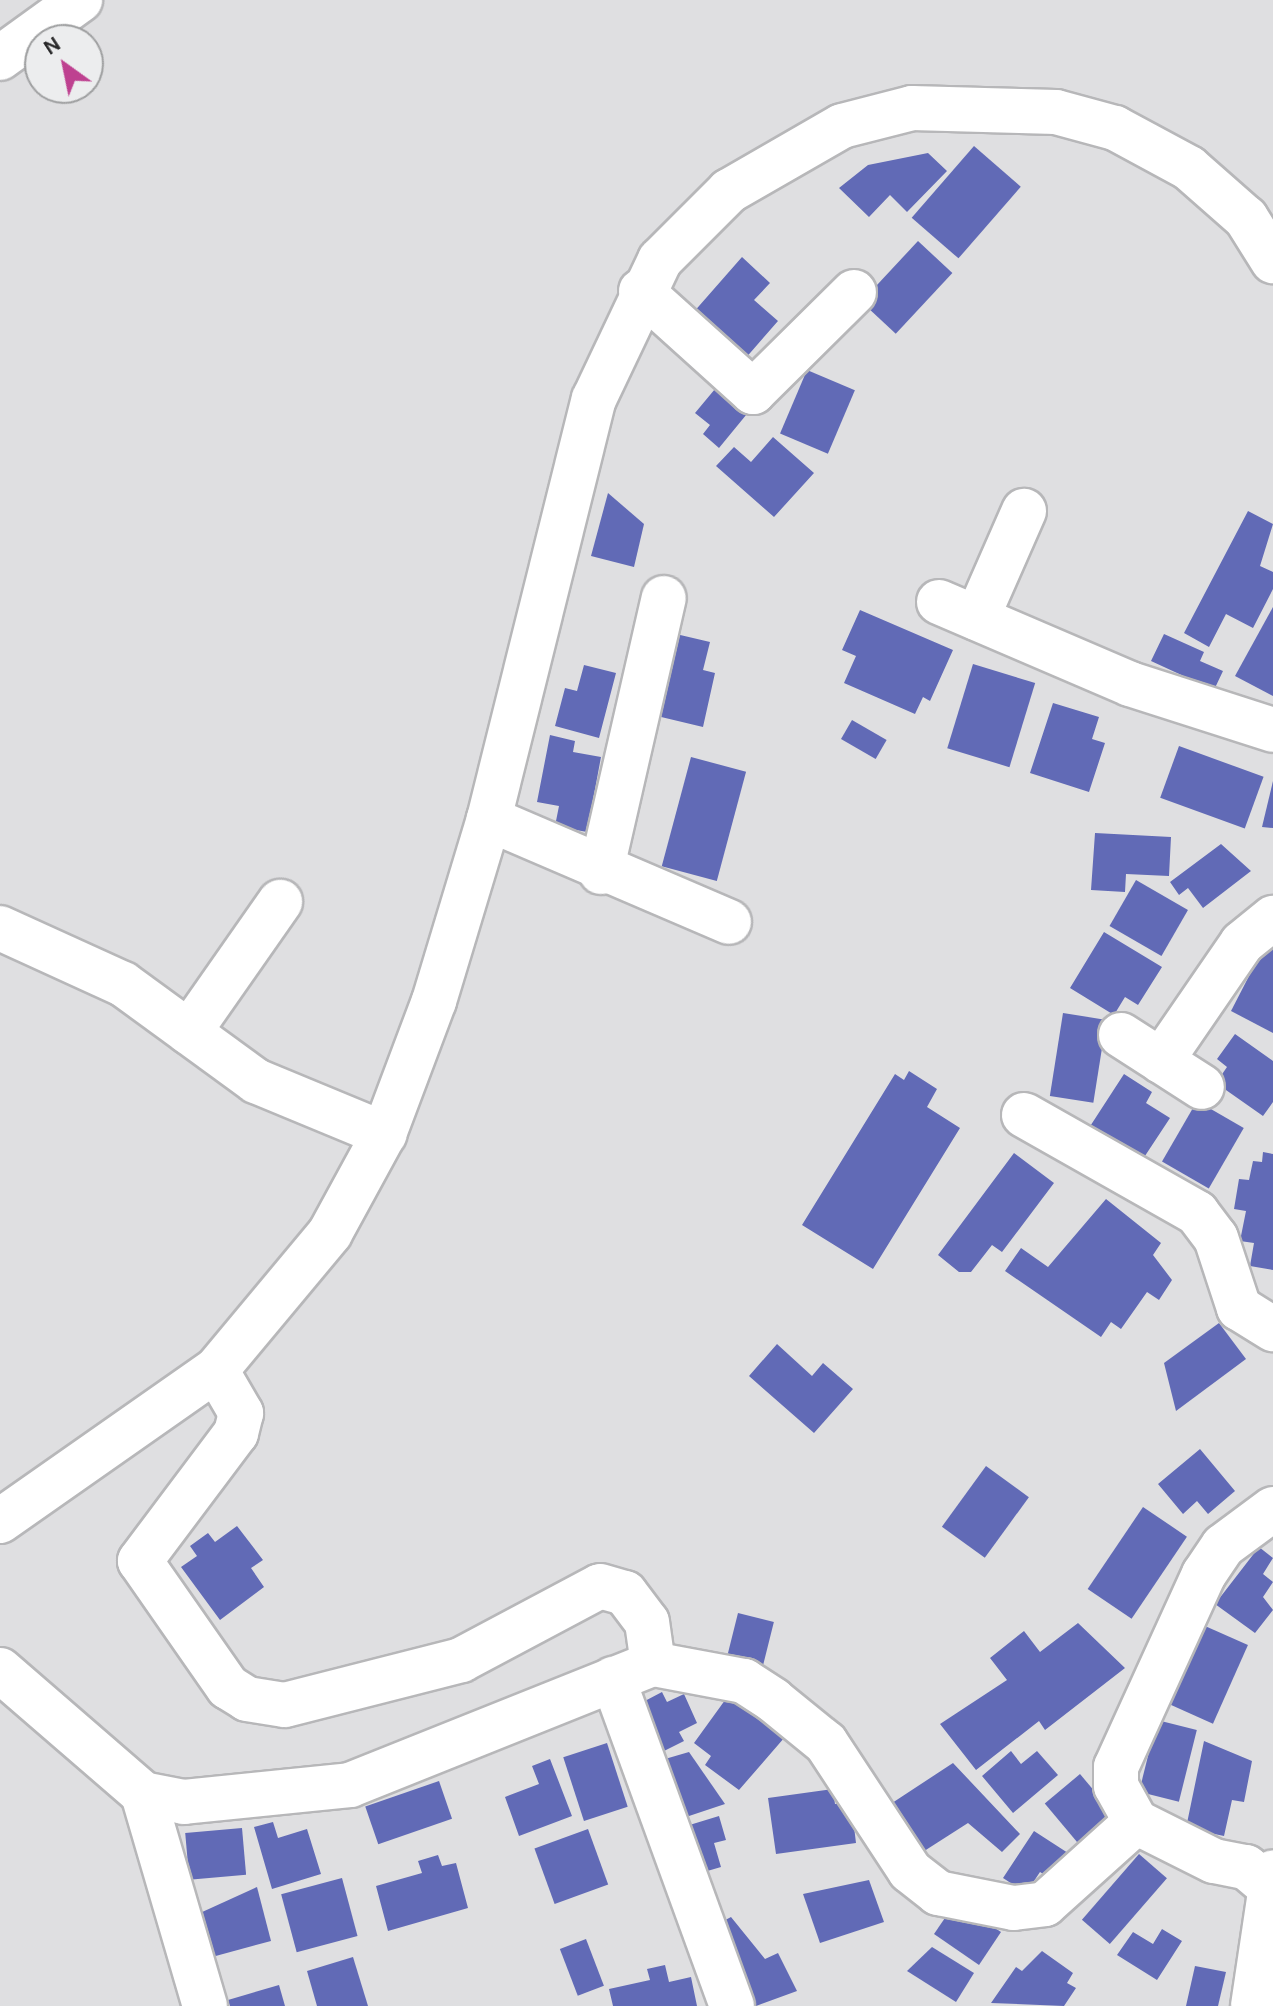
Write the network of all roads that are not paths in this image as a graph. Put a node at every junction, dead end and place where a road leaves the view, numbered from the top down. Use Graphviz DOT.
graph roads {
  1 [pos="80,0"];
  2 [pos="0,58"];
  3 [pos="1273,261"];
  4 [pos="641,291"];
  5 [pos="854,292"];
  6 [pos="1024,511"];
  7 [pos="664,598"];
  8 [pos="1273,730"];
  9 [pos="489,819"];
  10 [pos="601,872"];
  11 [pos="280,902"];
  12 [pos="1273,918"];
  13 [pos="729,922"];
  14 [pos="0,928"];
  15 [pos="189,1032"];
  16 [pos="1121,1035"];
  17 [pos="1161,1061"];
  18 [pos="1202,1087"];
  19 [pos="1024,1115"];
  20 [pos="384,1134"];
  21 [pos="1273,1329"];
  22 [pos="216,1370"];
  23 [pos="1273,1509"];
  24 [pos="0,1521"];
  25 [pos="653,1664"];
  26 [pos="0,1670"];
  27 [pos="613,1679"];
  28 [pos="143,1794"];
  29 [pos="1136,1822"];
  30 [pos="1272,1883"];
  31 [pos="205,2006"];
  32 [pos="732,2006"];
  33 [pos="1253,2006"];
  1 -- 2 [label="street"];
  3 -- 4 [label="street"];
  4 -- 5 [label="street"];
  4 -- 9 [label="street"];
  6 -- 8 [label="street"];
  7 -- 10 [label="street"];
  9 -- 10 [label="street"];
  9 -- 20 [label="street"];
  10 -- 13 [label="street"];
  11 -- 15 [label="street"];
  12 -- 17 [label="street"];
  14 -- 15 [label="street"];
  15 -- 20 [label="street"];
  16 -- 17 [label="street"];
  17 -- 18 [label="street"];
  19 -- 21 [label="street"];
  20 -- 22 [label="street"];
  22 -- 24 [label="street"];
  22 -- 25 [label="street"];
  23 -- 29 [label="street"];
  25 -- 27 [label="street"];
  25 -- 29 [label="street"];
  26 -- 28 [label="street"];
  27 -- 28 [label="street"];
  27 -- 32 [label="street"];
  28 -- 31 [label="street"];
  29 -- 30 [label="street"];
  30 -- 33 [label="street"];
}
